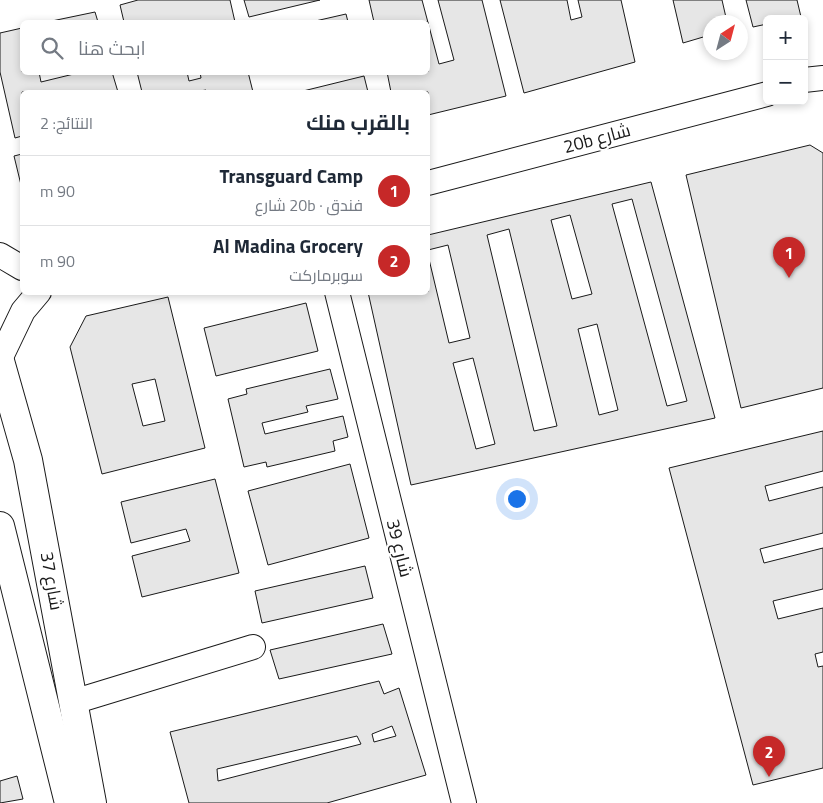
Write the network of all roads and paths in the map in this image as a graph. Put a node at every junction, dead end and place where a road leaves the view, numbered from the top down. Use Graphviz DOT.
graph roads {
  1 [pos="823,78"];
  2 [pos="808,80"];
  3 [pos="808,94"];
  4 [pos="763,95"];
  5 [pos="823,95"];
  6 [pos="430,181"];
  7 [pos="0,255"];
  8 [pos="20,267"];
  9 [pos="36,295"];
  10 [pos="338,295"];
  11 [pos="0,360"];
  12 [pos="0,526"];
  13 [pos="253,647"];
  14 [pos="73,702"];
  15 [pos="68,803"];
  16 [pos="92,803"];
  17 [pos="464,803"];
  1 -- 2 [label="street"];
  3 -- 5 [label="street"];
  4 -- 6 [label="street, 20b شارع"];
  7 -- 8 [label="street"];
  9 -- 11 [label="street"];
  10 -- 17 [label="street, شارع 39"];
  11 -- 14 [label="street, شارع 37"];
  12 -- 15 [label="street, شارع 37"];
  13 -- 14 [label="street"];
  14 -- 16 [label="street, شارع 37"];
}
